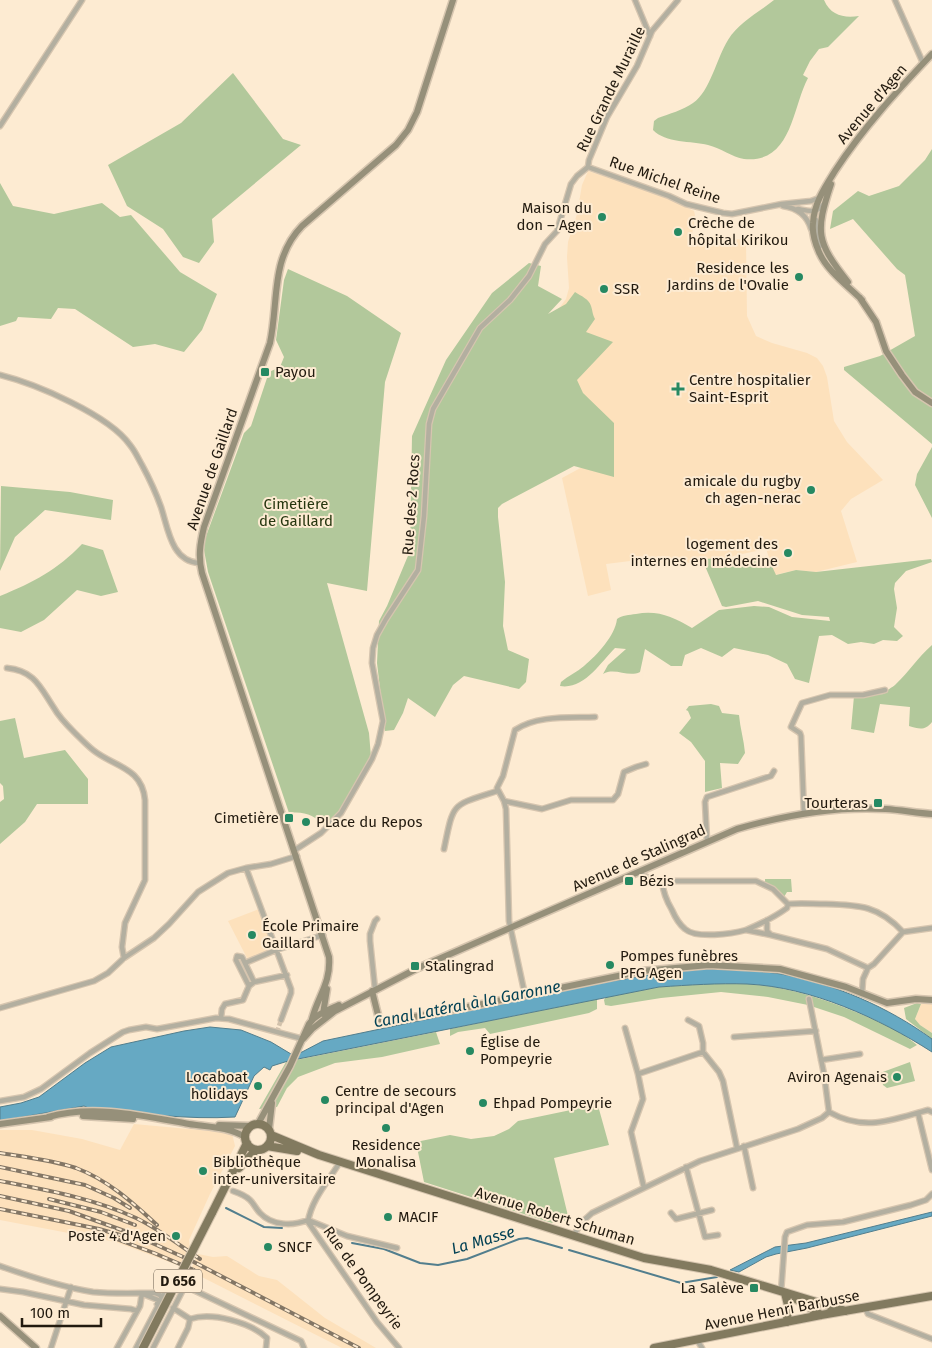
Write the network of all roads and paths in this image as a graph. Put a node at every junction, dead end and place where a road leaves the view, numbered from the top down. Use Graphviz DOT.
graph roads {
  1 [pos="82,0"];
  2 [pos="453,0"];
  3 [pos="635,0"];
  4 [pos="678,0"];
  5 [pos="895,0"];
  6 [pos="650,36"];
  7 [pos="932,54"];
  8 [pos="923,64"];
  9 [pos="0,126"];
  10 [pos="588,167"];
  11 [pos="834,173"];
  12 [pos="819,197"];
  13 [pos="803,203"];
  14 [pos="824,205"];
  15 [pos="764,207"];
  16 [pos="797,209"];
  17 [pos="816,210"];
  18 [pos="815,240"];
  19 [pos="832,261"];
  20 [pos="862,300"];
  21 [pos="0,375"];
  22 [pos="932,403"];
  23 [pos="199,562"];
  24 [pos="8,668"];
  25 [pos="885,690"];
  26 [pos="595,717"];
  27 [pos="646,764"];
  28 [pos="774,770"];
  29 [pos="497,791"];
  30 [pos="504,801"];
  31 [pos="804,814"];
  32 [pos="932,814"];
  33 [pos="707,841"];
  34 [pos="444,849"];
  35 [pos="296,853"];
  36 [pos="246,868"];
  37 [pos="646,869"];
  38 [pos="638,873"];
  39 [pos="660,880"];
  40 [pos="788,904"];
  41 [pos="377,920"];
  42 [pos="767,920"];
  43 [pos="510,927"];
  44 [pos="932,928"];
  45 [pos="746,930"];
  46 [pos="903,932"];
  47 [pos="323,935"];
  48 [pos="771,935"];
  49 [pos="276,950"];
  50 [pos="124,958"];
  51 [pos="245,963"];
  52 [pos="868,968"];
  53 [pos="287,975"];
  54 [pos="328,980"];
  55 [pos="254,982"];
  56 [pos="249,986"];
  57 [pos="374,990"];
  58 [pos="862,994"];
  59 [pos="525,995"];
  60 [pos="809,999"];
  61 [pos="932,1000"];
  62 [pos="0,1008"];
  63 [pos="323,1012"];
  64 [pos="220,1018"];
  65 [pos="312,1019"];
  66 [pos="281,1020"];
  67 [pos="688,1020"];
  68 [pos="625,1028"];
  69 [pos="312,1029"];
  70 [pos="816,1031"];
  71 [pos="734,1037"];
  72 [pos="302,1040"];
  73 [pos="703,1052"];
  74 [pos="860,1054"];
  75 [pos="821,1060"];
  76 [pos="638,1074"];
  77 [pos="272,1099"];
  78 [pos="0,1101"];
  79 [pos="829,1112"];
  80 [pos="932,1112"];
  81 [pos="918,1113"];
  82 [pos="0,1124"];
  83 [pos="190,1124"];
  84 [pos="255,1125"];
  85 [pos="270,1132"];
  86 [pos="246,1140"];
  87 [pos="267,1146"];
  88 [pos="744,1146"];
  89 [pos="737,1148"];
  90 [pos="256,1150"];
  91 [pos="317,1154"];
  92 [pos="931,1163"];
  93 [pos="338,1166"];
  94 [pos="686,1168"];
  95 [pos="932,1170"];
  96 [pos="217,1184"];
  97 [pos="222,1186"];
  98 [pos="644,1188"];
  99 [pos="753,1188"];
  100 [pos="233,1191"];
  101 [pos="932,1194"];
  102 [pos="712,1210"];
  103 [pos="671,1213"];
  104 [pos="698,1213"];
  105 [pos="214,1214"];
  106 [pos="308,1220"];
  107 [pos="718,1235"];
  108 [pos="573,1236"];
  109 [pos="397,1248"];
  110 [pos="0,1266"];
  111 [pos="170,1283"];
  112 [pos="71,1287"];
  113 [pos="0,1289"];
  114 [pos="932,1291"];
  115 [pos="142,1293"];
  116 [pos="785,1293"];
  117 [pos="932,1296"];
  118 [pos="162,1298"];
  119 [pos="914,1298"];
  120 [pos="66,1302"];
  121 [pos="818,1303"];
  122 [pos="173,1308"];
  123 [pos="865,1308"];
  124 [pos="137,1311"];
  125 [pos="846,1311"];
  126 [pos="155,1312"];
  127 [pos="823,1315"];
  128 [pos="0,1316"];
  129 [pos="190,1319"];
  130 [pos="787,1322"];
  131 [pos="932,1339"];
  132 [pos="697,1340"];
  133 [pos="36,1348"];
  134 [pos="51,1348"];
  135 [pos="117,1348"];
  136 [pos="136,1348"];
  137 [pos="144,1348"];
  138 [pos="148,1348"];
  139 [pos="153,1348"];
  140 [pos="178,1348"];
  141 [pos="266,1348"];
  142 [pos="304,1348"];
  143 [pos="399,1348"];
  144 [pos="654,1348"];
  145 [pos="702,1348"];
  1 -- 9 [label="street"];
  2 -- 23 [label="street, Avenue de Gaillard"];
  3 -- 6 [label="street"];
  4 -- 6 [label="street, Rue Grande Muraille"];
  5 -- 8 [label="street"];
  6 -- 10 [label="street, Rue Grande Muraille"];
  7 -- 8 [label="street, Avenue d'Agen"];
  8 -- 11 [label="street, Avenue d'Agen"];
  10 -- 15 [label="street, Rue Michel Reine"];
  10 -- 35 [label="street, Rue des 2 Rocs"];
  11 -- 12 [label="street, Avenue d'Agen"];
  11 -- 14 [label="street, Avenue d'Agen"];
  12 -- 13 [label="street, Rue Michel Reine"];
  12 -- 17 [label="street, Avenue d'Agen"];
  13 -- 15 [label="street, Rue Michel Reine"];
  13 -- 17 [label="street, Rue Michel Reine"];
  14 -- 17 [label="street"];
  14 -- 19 [label="street"];
  15 -- 16 [label="street, Rue Michel Reine"];
  16 -- 17 [label="street, Rue Michel Reine"];
  16 -- 18 [label="street"];
  17 -- 18 [label="street"];
  17 -- 19 [label="street"];
  18 -- 20 [label="street"];
  19 -- 20 [label="street"];
  20 -- 22 [label="street"];
  21 -- 23 [label="street"];
  23 -- 35 [label="street, Avenue de Gaillard"];
  24 -- 50 [label="street"];
  25 -- 31 [label="street"];
  26 -- 29 [label="street"];
  27 -- 30 [label="street"];
  28 -- 33 [label="street"];
  29 -- 30 [label="street"];
  29 -- 34 [label="street"];
  30 -- 43 [label="street"];
  31 -- 32 [label="street, Avenue de Stalingrad"];
  31 -- 33 [label="street, Avenue de Stalingrad"];
  33 -- 37 [label="street, Avenue de Stalingrad"];
  35 -- 36 [label="street, Rue des 2 Rocs"];
  35 -- 47 [label="street, Avenue de Gaillard"];
  36 -- 49 [label="street"];
  36 -- 50 [label="street, Rue des 2 Rocs"];
  37 -- 38 [label="street, Avenue de Stalingrad"];
  37 -- 39 [label="street"];
  38 -- 39 [label="street"];
  38 -- 43 [label="street, Avenue de Stalingrad"];
  39 -- 40 [label="street"];
  39 -- 45 [label="street"];
  40 -- 42 [label="street"];
  40 -- 46 [label="street"];
  41 -- 57 [label="street"];
  42 -- 45 [label="street"];
  42 -- 48 [label="street"];
  43 -- 57 [label="street, Avenue de Stalingrad"];
  43 -- 59 [label="street"];
  44 -- 46 [label="street"];
  45 -- 48 [label="street"];
  46 -- 52 [label="street"];
  47 -- 49 [label="street"];
  47 -- 54 [label="street, Avenue de Gaillard"];
  48 -- 52 [label="street"];
  49 -- 51 [label="street"];
  49 -- 53 [label="street"];
  50 -- 62 [label="street, Rue des 2 Rocs"];
  51 -- 55 [label="street"];
  51 -- 56 [label="street"];
  52 -- 58 [label="street"];
  53 -- 55 [label="street"];
  53 -- 66 [label="street"];
  54 -- 63 [label="street"];
  54 -- 65 [label="street, Avenue de Gaillard"];
  55 -- 56 [label="street"];
  56 -- 64 [label="street"];
  57 -- 59 [label="street"];
  57 -- 63 [label="street, Avenue de Stalingrad"];
  57 -- 69 [label="street, Avenue de Stalingrad"];
  58 -- 59 [label="street"];
  58 -- 61 [label="street"];
  60 -- 70 [label="street"];
  63 -- 65 [label="street, Avenue de Stalingrad"];
  63 -- 69 [label="street"];
  64 -- 72 [label="street"];
  64 -- 78 [label="street"];
  65 -- 72 [label="street, Avenue de Stalingrad"];
  67 -- 73 [label="street"];
  68 -- 76 [label="street"];
  69 -- 72 [label="street, Avenue de Stalingrad"];
  70 -- 71 [label="street"];
  70 -- 75 [label="street"];
  72 -- 77 [label="street, Avenue de Stalingrad"];
  73 -- 76 [label="street"];
  73 -- 89 [label="street"];
  74 -- 75 [label="street"];
  75 -- 79 [label="street"];
  76 -- 98 [label="street"];
  77 -- 84 [label="street, Avenue de Stalingrad"];
  77 -- 85 [label="street, Avenue de Stalingrad"];
  79 -- 81 [label="street"];
  79 -- 88 [label="street"];
  80 -- 81 [label="street"];
  81 -- 92 [label="street"];
  82 -- 83 [label="street"];
  83 -- 84 [label="street"];
  83 -- 86 [label="street"];
  84 -- 85 [label="main road"];
  84 -- 86 [label="main road"];
  85 -- 87 [label="main road"];
  85 -- 91 [label="main road, Avenue Robert Schuman"];
  86 -- 90 [label="main road"];
  86 -- 105 [label="main road, D 656"];
  87 -- 90 [label="main road"];
  87 -- 91 [label="main road, Avenue Robert Schuman"];
  88 -- 89 [label="street"];
  88 -- 99 [label="street"];
  89 -- 94 [label="street"];
  90 -- 105 [label="main road, D 656"];
  91 -- 93 [label="main road, Avenue Robert Schuman"];
  92 -- 95 [label="street"];
  93 -- 106 [label="street, Rue de Pompeyrie"];
  93 -- 108 [label="main road, Avenue Robert Schuman"];
  94 -- 98 [label="street"];
  94 -- 104 [label="street"];
  96 -- 97 [label="street"];
  98 -- 108 [label="street"];
  100 -- 106 [label="street"];
  101 -- 116 [label="street"];
  102 -- 104 [label="street"];
  103 -- 104 [label="street"];
  104 -- 107 [label="street"];
  105 -- 137 [label="main road, D 656, bridge"];
  105 -- 138 [label="main road, D 656"];
  106 -- 109 [label="street"];
  106 -- 143 [label="street, Rue de Pompeyrie"];
  108 -- 116 [label="main road, Avenue Robert Schuman"];
  110 -- 112 [label="street"];
  111 -- 118 [label="street"];
  112 -- 115 [label="street"];
  112 -- 120 [label="street"];
  113 -- 120 [label="street"];
  114 -- 119 [label="main road, Avenue Henri Barbusse"];
  115 -- 118 [label="street"];
  115 -- 124 [label="street"];
  115 -- 126 [label="street"];
  116 -- 121 [label="main road, Avenue Robert Schuman"];
  116 -- 127 [label="main road, Avenue Robert Schuman"];
  116 -- 130 [label="main road"];
  117 -- 119 [label="main road, Avenue Henri Barbusse"];
  118 -- 126 [label="street"];
  119 -- 123 [label="main road, Avenue Henri Barbusse"];
  120 -- 124 [label="street"];
  120 -- 134 [label="street"];
  121 -- 125 [label="main road, Avenue Robert Schuman"];
  121 -- 127 [label="main road"];
  122 -- 129 [label="street"];
  122 -- 139 [label="street"];
  122 -- 142 [label="street"];
  123 -- 125 [label="main road, Avenue Henri Barbusse"];
  123 -- 131 [label="street"];
  124 -- 135 [label="street"];
  125 -- 127 [label="main road, Avenue Henri Barbusse"];
  126 -- 136 [label="street"];
  127 -- 130 [label="main road, Avenue Henri Barbusse"];
  128 -- 133 [label="street"];
  129 -- 140 [label="street"];
  129 -- 141 [label="street"];
  130 -- 132 [label="main road, Avenue Henri Barbusse"];
  132 -- 144 [label="main road, Avenue Henri Barbusse"];
  132 -- 145 [label="street"];
}
